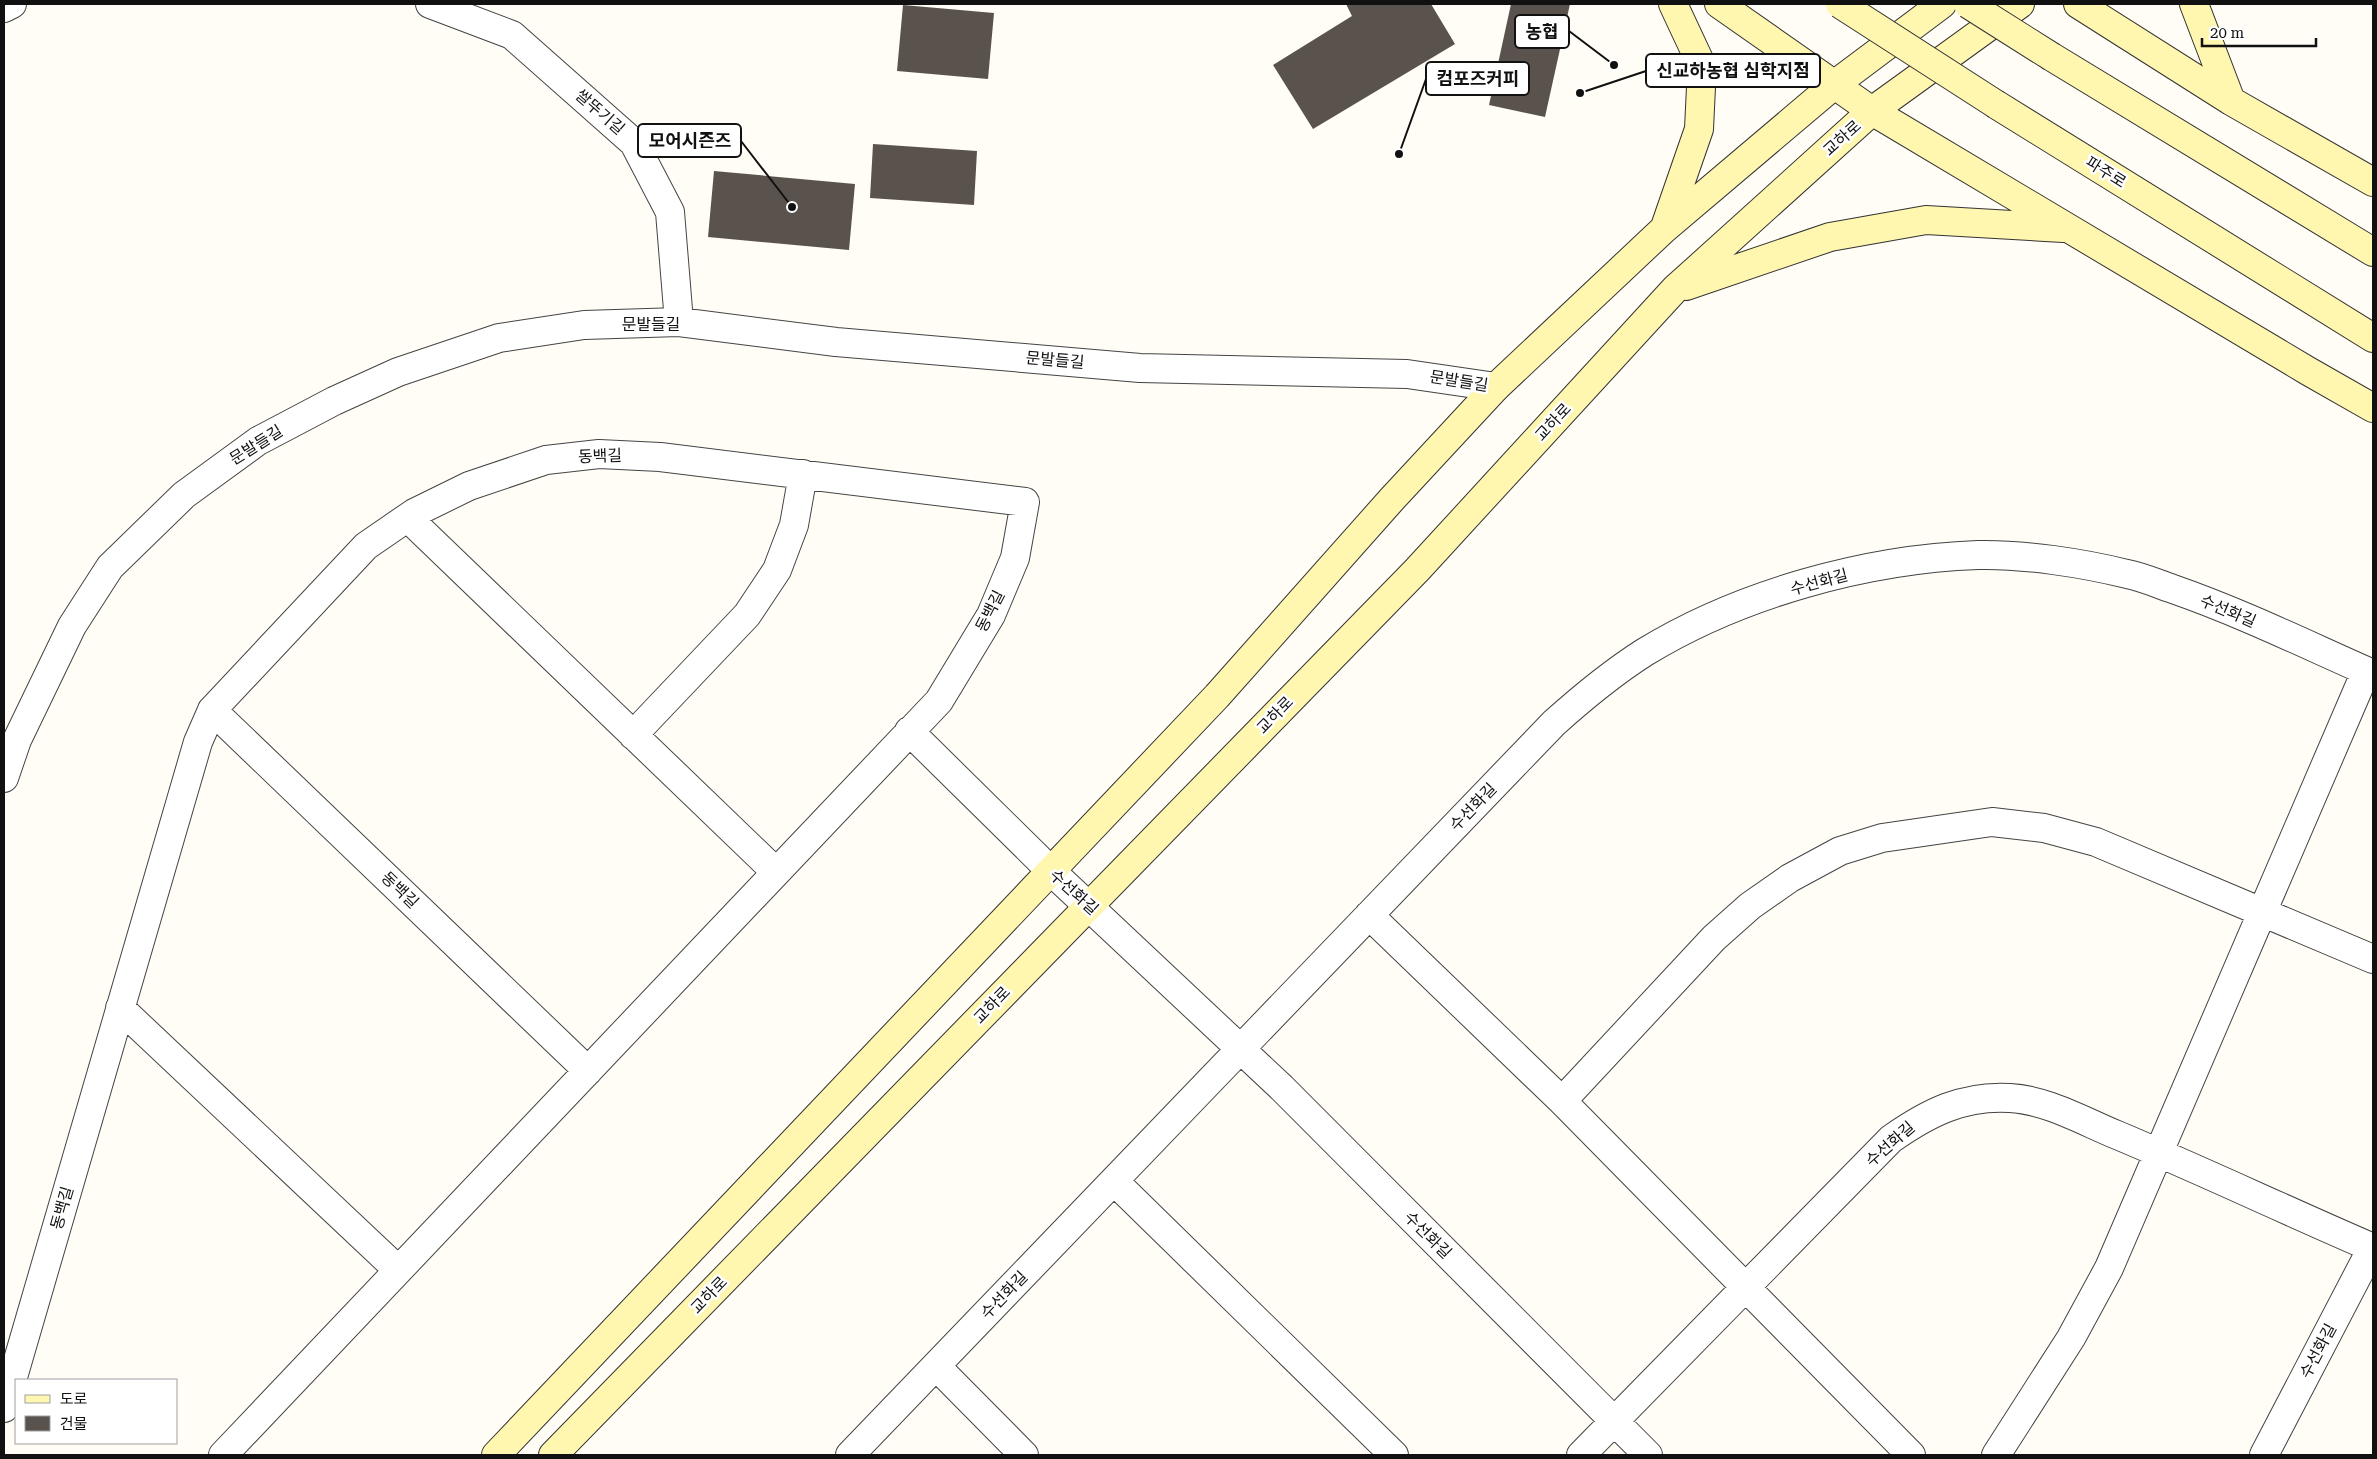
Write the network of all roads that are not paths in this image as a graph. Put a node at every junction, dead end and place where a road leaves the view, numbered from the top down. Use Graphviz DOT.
graph roads {
  1 [pos="12,4"];
  2 [pos="430,4"];
  3 [pos="1673,4"];
  4 [pos="1719,4"];
  5 [pos="1840,4"];
  6 [pos="1942,4"];
  7 [pos="1968,4"];
  8 [pos="2020,4"];
  9 [pos="2078,4"];
  10 [pos="2194,4"];
  11 [pos="4,8"];
  12 [pos="1834,85"];
  13 [pos="2231,101"];
  14 [pos="1872,111"];
  15 [pos="2373,182"];
  16 [pos="2066,228"];
  17 [pos="1664,229"];
  18 [pos="2373,252"];
  19 [pos="1675,289"];
  20 [pos="679,322"];
  21 [pos="2373,338"];
  22 [pos="1496,387"];
  23 [pos="2373,408"];
  24 [pos="803,474"];
  25 [pos="408,518"];
  26 [pos="2369,672"];
  27 [pos="212,710"];
  28 [pos="910,731"];
  29 [pos="10,734"];
  30 [pos="633,735"];
  31 [pos="4,778"];
  32 [pos="1051,871"];
  33 [pos="776,872"];
  34 [pos="1089,906"];
  35 [pos="2263,912"];
  36 [pos="1369,915"];
  37 [pos="2373,959"];
  38 [pos="120,1008"];
  39 [pos="1241,1049"];
  40 [pos="588,1071"];
  41 [pos="1562,1101"];
  42 [pos="2159,1152"];
  43 [pos="1114,1181"];
  44 [pos="2373,1248"];
  45 [pos="398,1270"];
  46 [pos="1746,1287"];
  47 [pos="936,1366"];
  48 [pos="4,1408"];
  49 [pos="1614,1422"];
  50 [pos="223,1455"];
  51 [pos="496,1455"];
  52 [pos="553,1455"];
  53 [pos="850,1455"];
  54 [pos="1024,1455"];
  55 [pos="1394,1455"];
  56 [pos="1581,1455"];
  57 [pos="1648,1455"];
  58 [pos="1911,1455"];
  59 [pos="1996,1455"];
  60 [pos="2264,1455"];
  1 -- 11 [label="street"];
  2 -- 20 [label="street, 쌀뚜기길"];
  3 -- 17 [label="street"];
  4 -- 12 [label="street"];
  5 -- 21 [label="street, 파주로, bridge"];
  6 -- 12 [label="street"];
  7 -- 18 [label="street, bridge"];
  8 -- 14 [label="street, 교하로"];
  9 -- 13 [label="street"];
  10 -- 13 [label="street"];
  12 -- 14 [label="street"];
  12 -- 17 [label="street"];
  13 -- 15 [label="street"];
  14 -- 16 [label="street"];
  14 -- 19 [label="street, 교하로"];
  16 -- 19 [label="street"];
  16 -- 23 [label="street"];
  17 -- 22 [label="street"];
  19 -- 34 [label="street, 교하로"];
  20 -- 22 [label="street, 문발들길"];
  20 -- 29 [label="street, 문발들길"];
  22 -- 32 [label="street"];
  24 -- 25 [label="street, 동백길"];
  24 -- 28 [label="street, 동백길"];
  24 -- 30 [label="street"];
  25 -- 27 [label="street, 동백길"];
  25 -- 30 [label="street"];
  26 -- 35 [label="street, 수선화길"];
  26 -- 36 [label="street, 수선화길"];
  27 -- 38 [label="street, 동백길"];
  27 -- 40 [label="street, 동백길"];
  28 -- 32 [label="street, 수선화길"];
  28 -- 33 [label="street, 동백길"];
  29 -- 31 [label="street, 문발들길"];
  30 -- 33 [label="street"];
  32 -- 34 [label="street, 수선화길"];
  32 -- 51 [label="street"];
  33 -- 40 [label="street, 동백길"];
  34 -- 39 [label="street, 수선화길"];
  34 -- 52 [label="street, 교하로"];
  35 -- 37 [label="street"];
  35 -- 41 [label="street"];
  35 -- 42 [label="street, 수선화길"];
  36 -- 39 [label="street, 수선화길"];
  36 -- 41 [label="street"];
  38 -- 45 [label="street"];
  38 -- 48 [label="street, 동백길"];
  39 -- 43 [label="street, 수선화길"];
  39 -- 49 [label="street, 수선화길"];
  40 -- 45 [label="street, 동백길"];
  41 -- 46 [label="street"];
  42 -- 44 [label="street, 수선화길"];
  42 -- 46 [label="street, 수선화길"];
  42 -- 59 [label="street, 수선화길"];
  43 -- 47 [label="street, 수선화길"];
  43 -- 55 [label="street"];
  44 -- 60 [label="street, 수선화길"];
  45 -- 50 [label="street, 동백길"];
  46 -- 49 [label="street, 수선화길"];
  46 -- 58 [label="street"];
  47 -- 53 [label="street, 수선화길"];
  47 -- 54 [label="street"];
  49 -- 56 [label="street, 수선화길"];
  49 -- 57 [label="street, 수선화길"];
}
